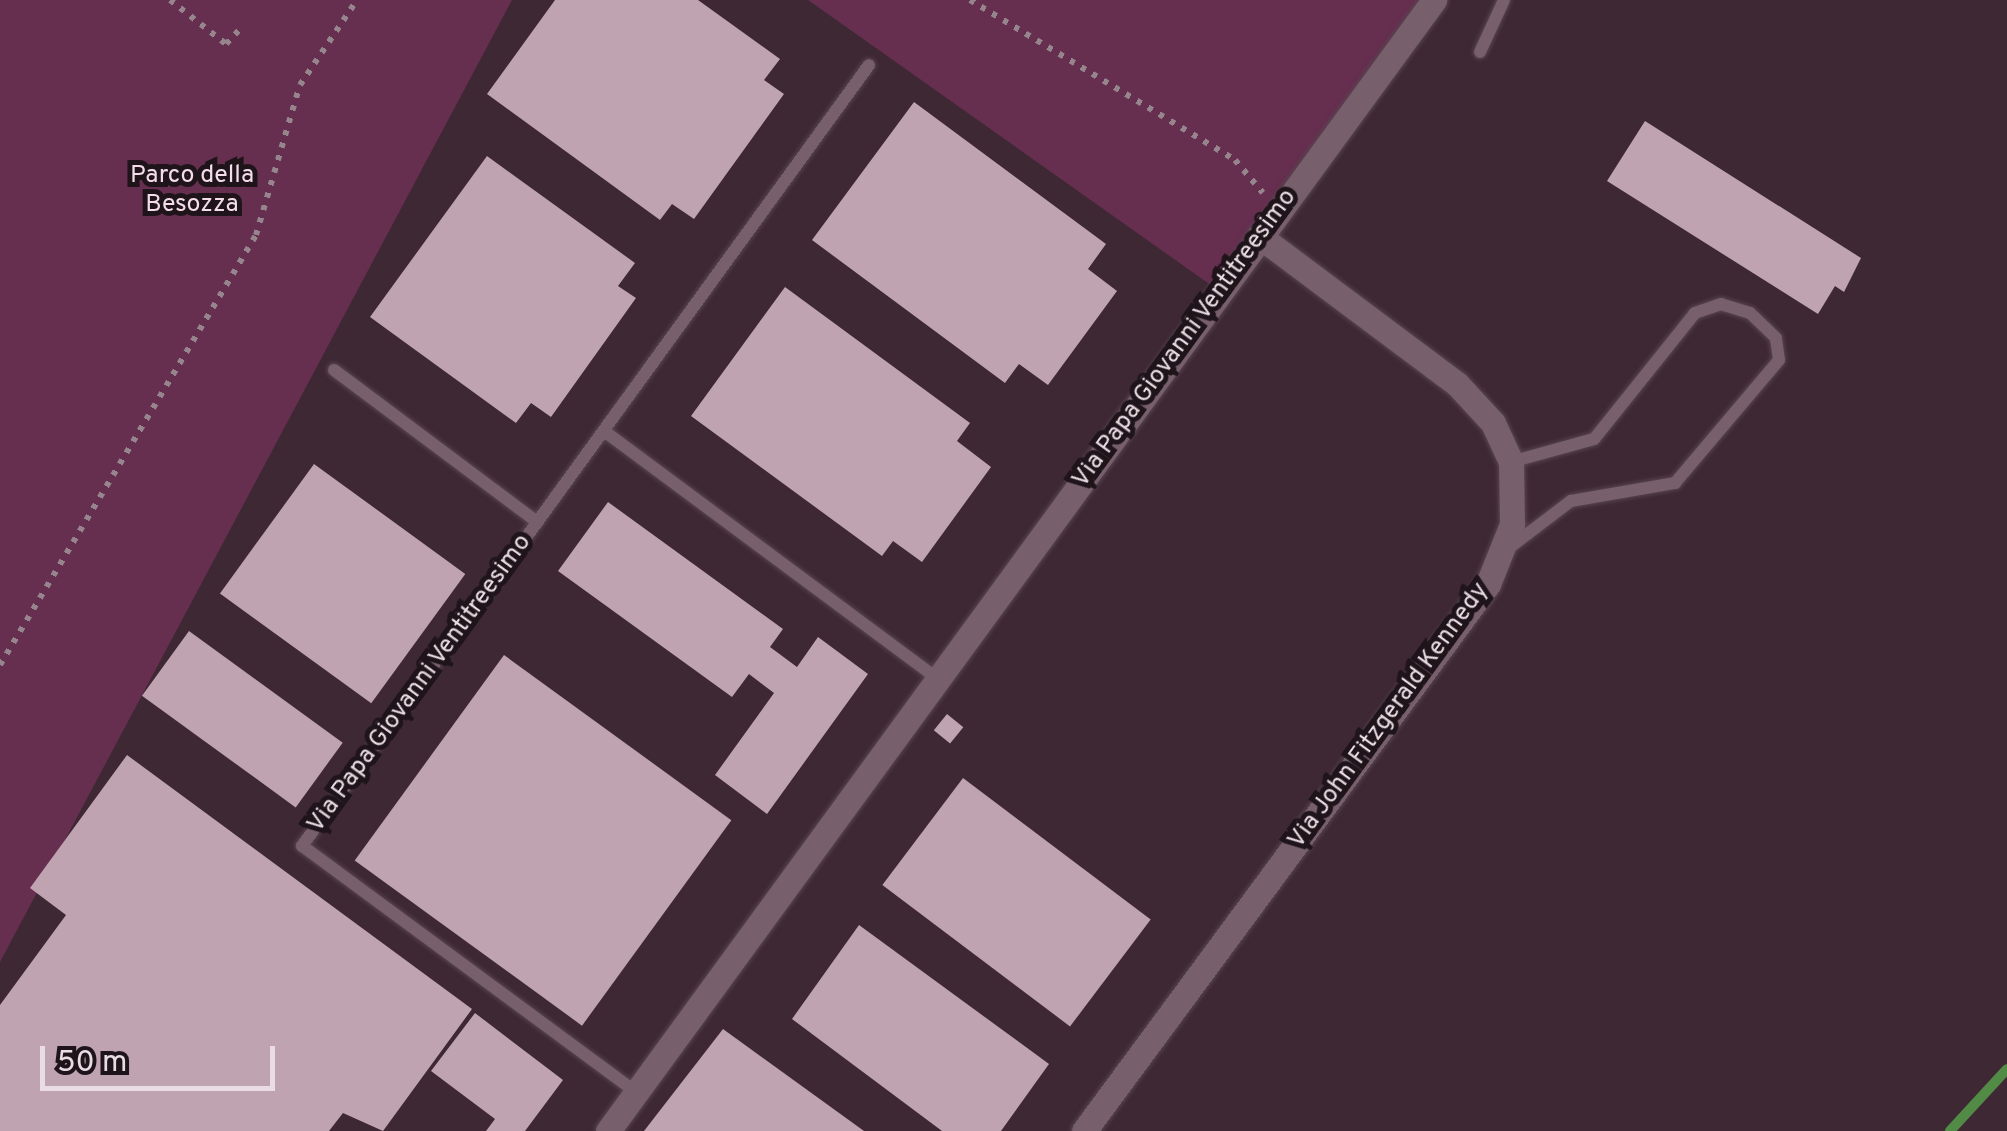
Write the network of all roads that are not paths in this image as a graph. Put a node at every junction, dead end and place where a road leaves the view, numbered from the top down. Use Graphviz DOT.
graph roads {
  1 [pos="1434,0"];
  2 [pos="1504,0"];
  3 [pos="1480,52"];
  4 [pos="869,66"];
  5 [pos="1259,236"];
  6 [pos="334,370"];
  7 [pos="604,431"];
  8 [pos="1511,462"];
  9 [pos="538,522"];
  10 [pos="1503,553"];
  11 [pos="937,678"];
  12 [pos="636,1092"];
  13 [pos="608,1131"];
  14 [pos="1084,1131"];
  1 -- 5 [label="street, Via Papa Giovanni Ventitreesimo"];
  2 -- 3 [label="lane"];
  4 -- 7 [label="lane, Via Papa Giovanni Ventitreesimo"];
  5 -- 8 [label="street"];
  5 -- 11 [label="street, Via Papa Giovanni Ventitreesimo"];
  6 -- 9 [label="lane, Via Papa Giovanni Ventitreesimo"];
  7 -- 9 [label="lane, Via Papa Giovanni Ventitreesimo"];
  7 -- 11 [label="lane"];
  8 -- 10 [label="street"];
  8 -- 10 [label="lane"];
  9 -- 12 [label="lane, Via Papa Giovanni Ventitreesimo"];
  10 -- 14 [label="street, Via John Fitzgerald Kennedy"];
  11 -- 12 [label="street, Via Papa Giovanni Ventitreesimo"];
  12 -- 13 [label="street, Via Papa Giovanni Ventitreesimo"];
}
